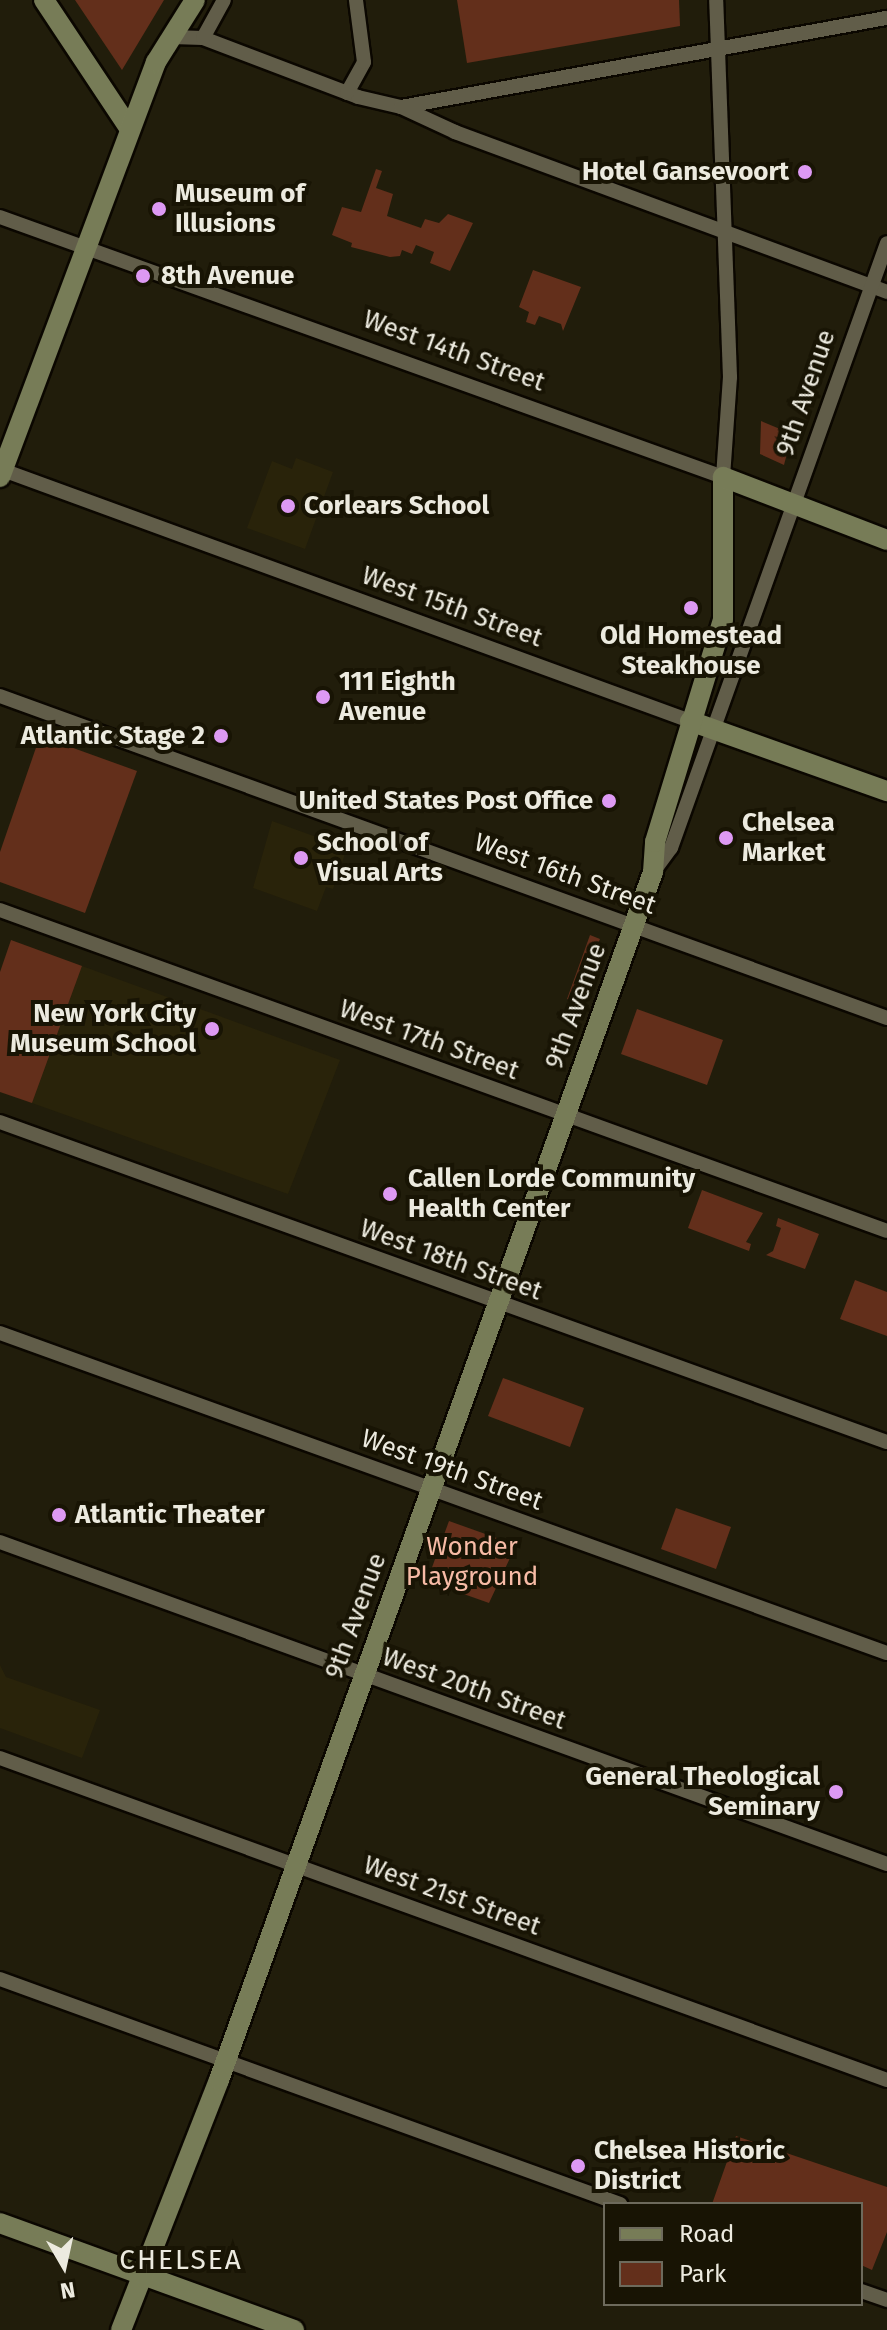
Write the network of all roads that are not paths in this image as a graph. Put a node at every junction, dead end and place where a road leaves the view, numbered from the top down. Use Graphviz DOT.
graph roads {
  1 [pos="44,0"];
  2 [pos="195,0"];
  3 [pos="224,0"];
  4 [pos="356,0"];
  5 [pos="716,0"];
  6 [pos="887,18"];
  7 [pos="172,37"];
  8 [pos="203,38"];
  9 [pos="717,47"];
  10 [pos="347,93"];
  11 [pos="401,107"];
  12 [pos="129,128"];
  13 [pos="0,217"];
  14 [pos="723,231"];
  15 [pos="887,243"];
  16 [pos="83,246"];
  17 [pos="871,286"];
  18 [pos="887,292"];
  19 [pos="1,472"];
  20 [pos="723,477"];
  21 [pos="795,505"];
  22 [pos="887,540"];
  23 [pos="0,696"];
  24 [pos="690,721"];
  25 [pos="714,729"];
  26 [pos="887,791"];
  27 [pos="653,872"];
  28 [pos="0,910"];
  29 [pos="633,924"];
  30 [pos="887,1018"];
  31 [pos="564,1114"];
  32 [pos="0,1122"];
  33 [pos="887,1231"];
  34 [pos="498,1303"];
  35 [pos="0,1333"];
  36 [pos="887,1442"];
  37 [pos="430,1488"];
  38 [pos="0,1542"];
  39 [pos="887,1653"];
  40 [pos="363,1674"];
  41 [pos="0,1758"];
  42 [pos="294,1864"];
  43 [pos="887,1864"];
  44 [pos="0,1979"];
  45 [pos="225,2062"];
  46 [pos="887,2080"];
  47 [pos="614,2202"];
  48 [pos="0,2223"];
  49 [pos="142,2275"];
  50 [pos="863,2292"];
  51 [pos="887,2300"];
  52 [pos="121,2330"];
  53 [pos="294,2330"];
  1 -- 12 [label="main road"];
  2 -- 7 [label="main road"];
  3 -- 8 [label="street"];
  4 -- 10 [label="street"];
  5 -- 9 [label="street"];
  6 -- 9 [label="street"];
  7 -- 8 [label="street"];
  7 -- 12 [label="main road"];
  8 -- 10 [label="street"];
  9 -- 11 [label="street"];
  9 -- 14 [label="street"];
  10 -- 11 [label="street"];
  11 -- 14 [label="street"];
  12 -- 16 [label="main road"];
  13 -- 16 [label="street, West 14th Street"];
  14 -- 17 [label="street"];
  14 -- 20 [label="street"];
  15 -- 17 [label="street, 9th Avenue"];
  16 -- 19 [label="main road"];
  16 -- 20 [label="street, West 14th Street"];
  17 -- 18 [label="street"];
  17 -- 21 [label="street, 9th Avenue"];
  19 -- 24 [label="street, West 15th Street"];
  20 -- 21 [label="main road, West 14th Street"];
  20 -- 24 [label="main road, 9th Avenue"];
  21 -- 22 [label="main road, West 14th Street"];
  21 -- 25 [label="street, 9th Avenue"];
  23 -- 29 [label="street, West 16th Street"];
  24 -- 25 [label="main road, West 15th Street"];
  24 -- 27 [label="main road, 9th Avenue"];
  25 -- 26 [label="main road, West 15th Street"];
  25 -- 27 [label="street, 9th Avenue"];
  27 -- 29 [label="main road, 9th Avenue"];
  28 -- 31 [label="street, West 17th Street"];
  29 -- 30 [label="street, West 16th Street"];
  29 -- 31 [label="main road, 9th Avenue"];
  31 -- 33 [label="street, West 17th Street"];
  31 -- 34 [label="main road, 9th Avenue"];
  32 -- 34 [label="street, West 18th Street"];
  34 -- 36 [label="street, West 18th Street"];
  34 -- 37 [label="main road, 9th Avenue"];
  35 -- 37 [label="street, West 19th Street"];
  37 -- 39 [label="street, West 19th Street"];
  37 -- 40 [label="main road, 9th Avenue"];
  38 -- 40 [label="street, West 20th Street"];
  40 -- 42 [label="main road, 9th Avenue"];
  40 -- 43 [label="street, West 20th Street"];
  41 -- 42 [label="street, West 21st Street"];
  42 -- 45 [label="main road, 9th Avenue"];
  42 -- 46 [label="street, West 21st Street"];
  44 -- 45 [label="street"];
  45 -- 47 [label="street"];
  45 -- 49 [label="main road, 9th Avenue"];
  48 -- 49 [label="main road"];
  49 -- 52 [label="main road, 9th Avenue"];
  49 -- 53 [label="main road"];
  50 -- 51 [label="street"];
}
